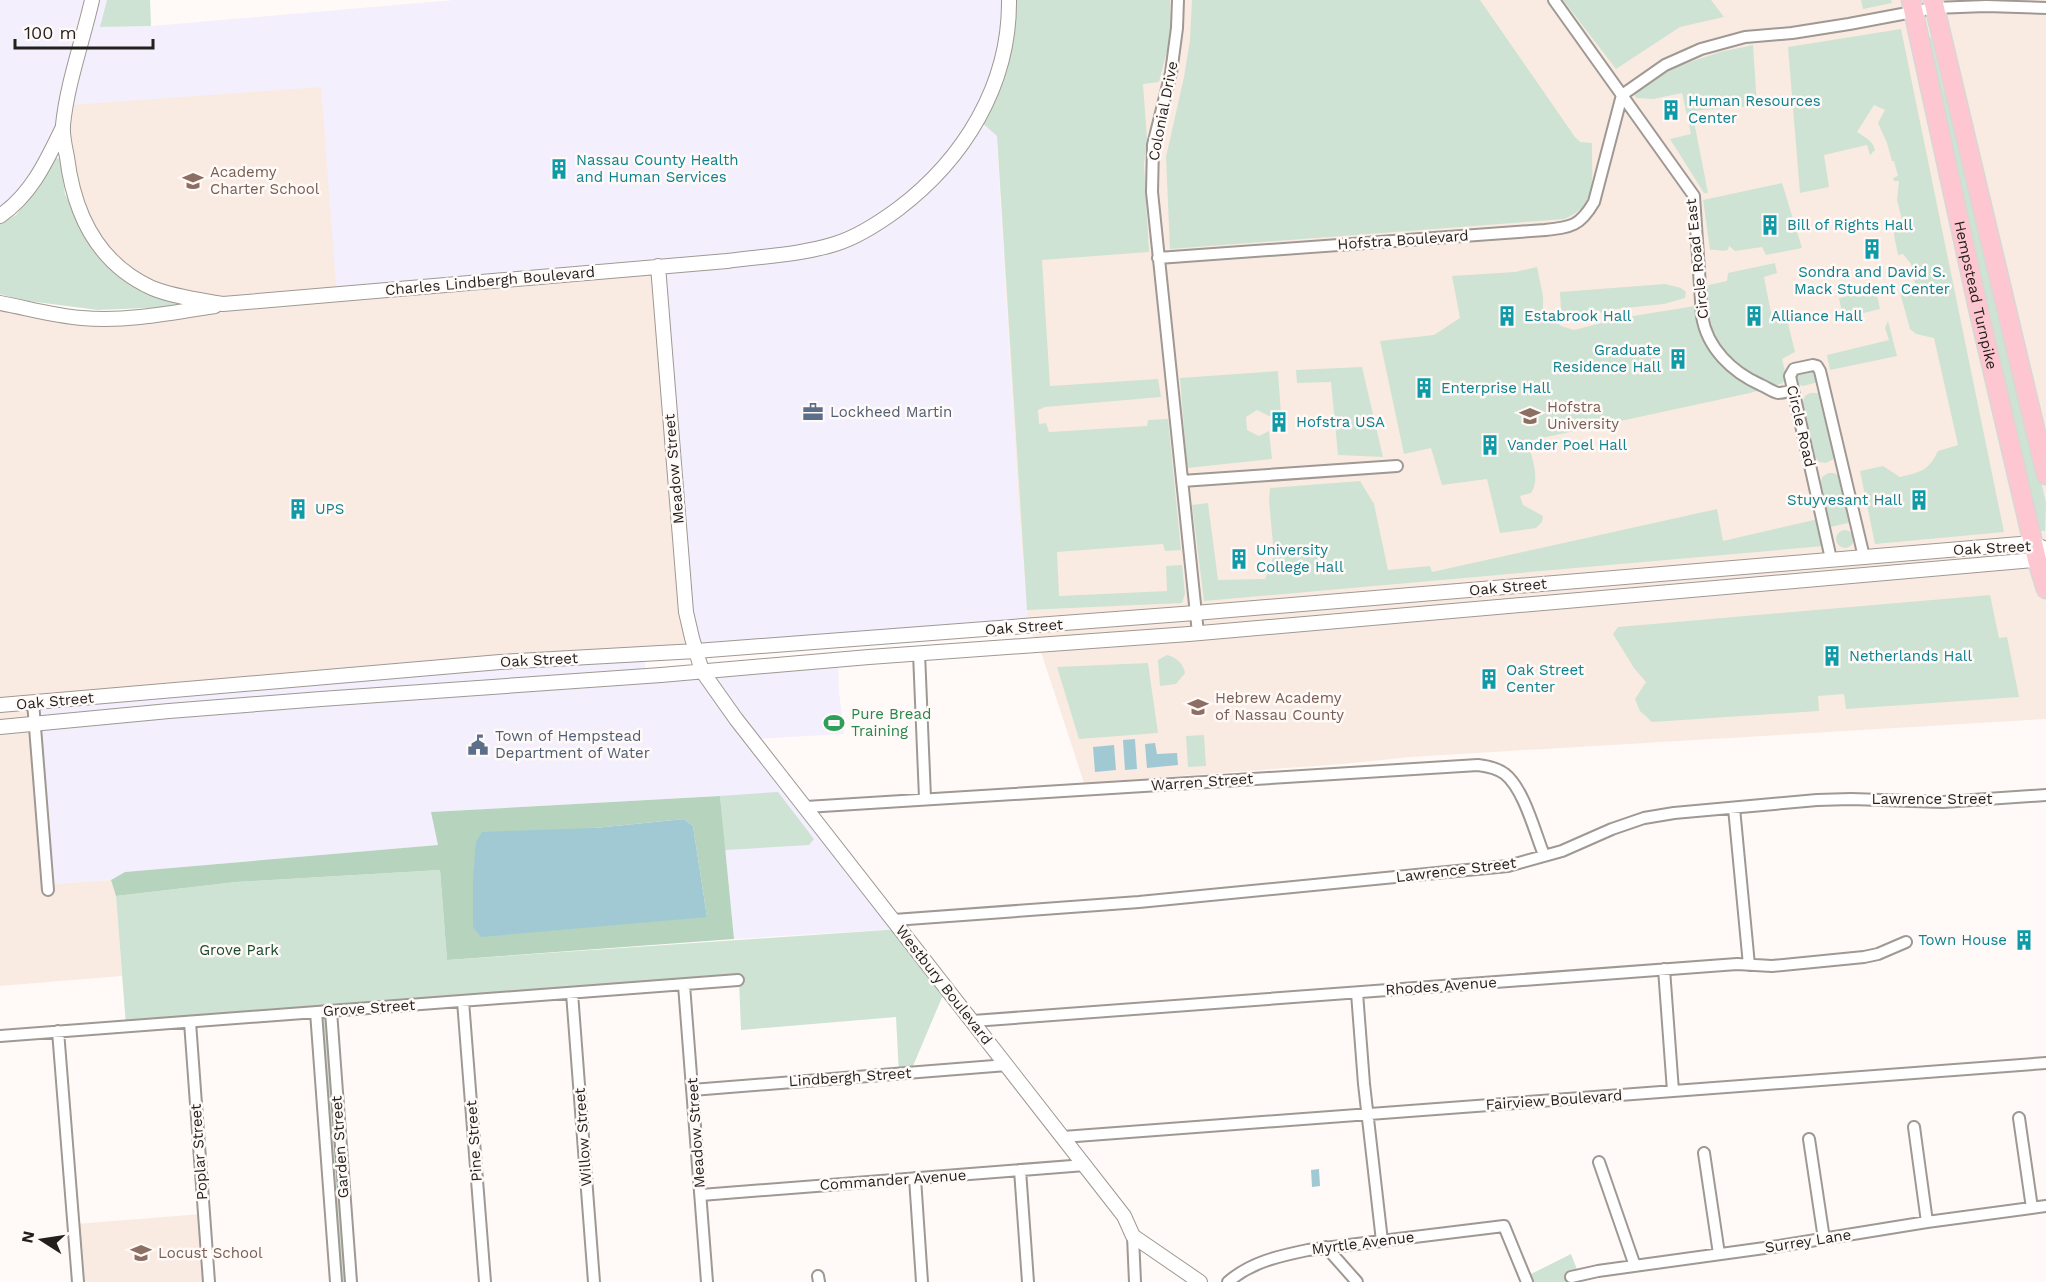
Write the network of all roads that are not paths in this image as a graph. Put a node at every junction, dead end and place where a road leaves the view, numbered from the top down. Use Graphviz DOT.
graph roads {
  1 [pos="92,0"];
  2 [pos="1009,0"];
  3 [pos="1178,0"];
  4 [pos="1554,0"];
  5 [pos="2023,3"];
  6 [pos="1933,4"];
  7 [pos="1912,5"];
  8 [pos="2046,8"];
  9 [pos="1622,95"];
  10 [pos="63,127"];
  11 [pos="0,216"];
  12 [pos="1158,258"];
  13 [pos="658,266"];
  14 [pos="0,303"];
  15 [pos="223,304"];
  16 [pos="1792,390"];
  17 [pos="2041,435"];
  18 [pos="1396,466"];
  19 [pos="2046,475"];
  20 [pos="1182,481"];
  21 [pos="2040,553"];
  22 [pos="1864,557"];
  23 [pos="1831,559"];
  24 [pos="1514,587"];
  25 [pos="2046,589"];
  26 [pos="1515,605"];
  27 [pos="1195,614"];
  28 [pos="1198,633"];
  29 [pos="696,651"];
  30 [pos="919,653"];
  31 [pos="498,663"];
  32 [pos="737,668"];
  33 [pos="702,671"];
  34 [pos="311,679"];
  35 [pos="501,686"];
  36 [pos="314,699"];
  37 [pos="33,702"];
  38 [pos="724,702"];
  39 [pos="0,705"];
  40 [pos="36,724"];
  41 [pos="0,727"];
  42 [pos="2046,795"];
  43 [pos="925,798"];
  44 [pos="806,807"];
  45 [pos="1734,808"];
  46 [pos="1544,855"];
  47 [pos="48,890"];
  48 [pos="894,920"];
  49 [pos="1906,942"];
  50 [pos="1749,965"];
  51 [pos="1664,969"];
  52 [pos="738,980"];
  53 [pos="684,985"];
  54 [pos="572,993"];
  55 [pos="1357,993"];
  56 [pos="463,1001"];
  57 [pos="331,1011"];
  58 [pos="316,1012"];
  59 [pos="973,1021"];
  60 [pos="190,1022"];
  61 [pos="58,1031"];
  62 [pos="0,1036"];
  63 [pos="2046,1063"];
  64 [pos="1007,1065"];
  65 [pos="692,1090"];
  66 [pos="1673,1091"];
  67 [pos="1368,1114"];
  68 [pos="2019,1119"];
  69 [pos="1914,1127"];
  70 [pos="1063,1137"];
  71 [pos="1809,1139"];
  72 [pos="1704,1153"];
  73 [pos="1599,1162"];
  74 [pos="1084,1165"];
  75 [pos="1020,1170"];
  76 [pos="915,1178"];
  77 [pos="700,1195"];
  78 [pos="2046,1206"];
  79 [pos="2032,1208"];
  80 [pos="1927,1222"];
  81 [pos="1133,1236"];
  82 [pos="1824,1239"];
  83 [pos="1382,1240"];
  84 [pos="1326,1247"];
  85 [pos="1719,1254"];
  86 [pos="350,1264"];
  87 [pos="335,1266"];
  88 [pos="1635,1266"];
  89 [pos="1571,1277"];
  90 [pos="78,1282"];
  91 [pos="209,1282"];
  92 [pos="336,1282"];
  93 [pos="351,1282"];
  94 [pos="484,1282"];
  95 [pos="594,1282"];
  96 [pos="707,1282"];
  97 [pos="922,1282"];
  98 [pos="1028,1282"];
  99 [pos="1135,1282"];
  100 [pos="1200,1282"];
  101 [pos="1228,1282"];
  102 [pos="1357,1282"];
  103 [pos="1527,1282"];
  1 -- 10 [label="street, Charles Lindbergh Boulevard"];
  2 -- 13 [label="street, Charles Lindbergh Boulevard"];
  3 -- 12 [label="street, Colonial Drive"];
  4 -- 9 [label="street, Circle Road East"];
  5 -- 6 [label="street"];
  5 -- 8 [label="street"];
  6 -- 7 [label="street"];
  6 -- 17 [label="main road, Hempstead Turnpike"];
  7 -- 9 [label="street"];
  7 -- 21 [label="main road, Hempstead Turnpike"];
  9 -- 12 [label="street, Hofstra Boulevard"];
  9 -- 16 [label="street, Circle Road East"];
  10 -- 11 [label="street"];
  10 -- 15 [label="street, Charles Lindbergh Boulevard"];
  12 -- 20 [label="street"];
  13 -- 15 [label="street, Charles Lindbergh Boulevard"];
  13 -- 29 [label="street, Meadow Street"];
  14 -- 15 [label="street"];
  16 -- 22 [label="street, Circle Road"];
  16 -- 23 [label="street, Circle Road"];
  17 -- 19 [label="main road, Hempstead Turnpike"];
  18 -- 20 [label="street"];
  20 -- 27 [label="street"];
  21 -- 22 [label="street, Oak Street"];
  21 -- 25 [label="main road, Hempstead Turnpike"];
  21 -- 26 [label="street, Oak Street"];
  22 -- 23 [label="street, Oak Street"];
  23 -- 24 [label="street, Oak Street"];
  24 -- 26 [label="street"];
  24 -- 27 [label="street, Oak Street"];
  26 -- 28 [label="street, Oak Street"];
  27 -- 28 [label="street"];
  27 -- 29 [label="street, Oak Street"];
  28 -- 30 [label="street, Oak Street"];
  29 -- 31 [label="street, Oak Street"];
  29 -- 33 [label="street, Meadow Street"];
  30 -- 32 [label="street, Oak Street"];
  30 -- 43 [label="street"];
  31 -- 34 [label="street, Oak Street"];
  31 -- 35 [label="street"];
  32 -- 33 [label="street, Oak Street"];
  32 -- 38 [label="street"];
  33 -- 35 [label="street, Oak Street"];
  33 -- 38 [label="street, Westbury Boulevard"];
  34 -- 36 [label="street"];
  34 -- 37 [label="street, Oak Street"];
  35 -- 36 [label="street, Oak Street"];
  36 -- 40 [label="street, Oak Street"];
  37 -- 39 [label="street, Oak Street"];
  37 -- 40 [label="street"];
  38 -- 44 [label="street, Westbury Boulevard"];
  40 -- 41 [label="street, Oak Street"];
  40 -- 47 [label="street"];
  42 -- 45 [label="street, Lawrence Street"];
  43 -- 44 [label="street, Warren Street"];
  43 -- 46 [label="street, Warren Street"];
  44 -- 48 [label="street, Westbury Boulevard"];
  45 -- 46 [label="street, Lawrence Street"];
  45 -- 50 [label="street"];
  46 -- 48 [label="street, Lawrence Street"];
  48 -- 59 [label="street, Westbury Boulevard"];
  49 -- 50 [label="street, Rhodes Avenue"];
  50 -- 51 [label="street, Rhodes Avenue"];
  51 -- 55 [label="street, Rhodes Avenue"];
  51 -- 66 [label="street"];
  52 -- 53 [label="street, Grove Street"];
  53 -- 54 [label="street, Grove Street"];
  53 -- 65 [label="street, Meadow Street"];
  54 -- 56 [label="street, Grove Street"];
  54 -- 95 [label="street, Willow Street"];
  55 -- 59 [label="street, Rhodes Avenue"];
  55 -- 67 [label="street"];
  56 -- 57 [label="street, Grove Street"];
  56 -- 94 [label="street, Pine Street"];
  57 -- 58 [label="street, Grove Street"];
  57 -- 86 [label="street, Garden Street"];
  58 -- 60 [label="street, Grove Street"];
  58 -- 87 [label="street, Garden Street"];
  59 -- 64 [label="street, Westbury Boulevard"];
  60 -- 61 [label="street, Grove Street"];
  60 -- 91 [label="street, Poplar Street"];
  61 -- 62 [label="street, Grove Street"];
  61 -- 90 [label="street"];
  63 -- 66 [label="street, Fairview Boulevard"];
  64 -- 65 [label="street, Lindbergh Street"];
  64 -- 70 [label="street, Westbury Boulevard"];
  65 -- 77 [label="street, Meadow Street"];
  66 -- 67 [label="street, Fairview Boulevard"];
  67 -- 70 [label="street, Fairview Boulevard"];
  67 -- 83 [label="street"];
  68 -- 79 [label="street"];
  69 -- 80 [label="street"];
  70 -- 74 [label="street, Westbury Boulevard"];
  71 -- 82 [label="street"];
  72 -- 85 [label="street"];
  73 -- 88 [label="street"];
  74 -- 75 [label="street, Commander Avenue"];
  74 -- 81 [label="street, Westbury Boulevard"];
  75 -- 76 [label="street, Commander Avenue"];
  75 -- 98 [label="street"];
  76 -- 77 [label="street, Commander Avenue"];
  76 -- 97 [label="street"];
  77 -- 96 [label="street, Meadow Street"];
  78 -- 79 [label="street, Surrey Lane"];
  79 -- 80 [label="street, Surrey Lane"];
  80 -- 82 [label="street, Surrey Lane"];
  81 -- 99 [label="street"];
  81 -- 100 [label="street, Westbury Boulevard"];
  82 -- 85 [label="street, Surrey Lane"];
  83 -- 84 [label="street, Myrtle Avenue"];
  83 -- 103 [label="street, Myrtle Avenue"];
  84 -- 101 [label="street, Myrtle Avenue"];
  84 -- 102 [label="street"];
  85 -- 88 [label="street, Surrey Lane"];
  86 -- 87 [label="street"];
  86 -- 93 [label="street, Garden Street"];
  87 -- 92 [label="street, Garden Street"];
  88 -- 89 [label="street, Surrey Lane"];
}
